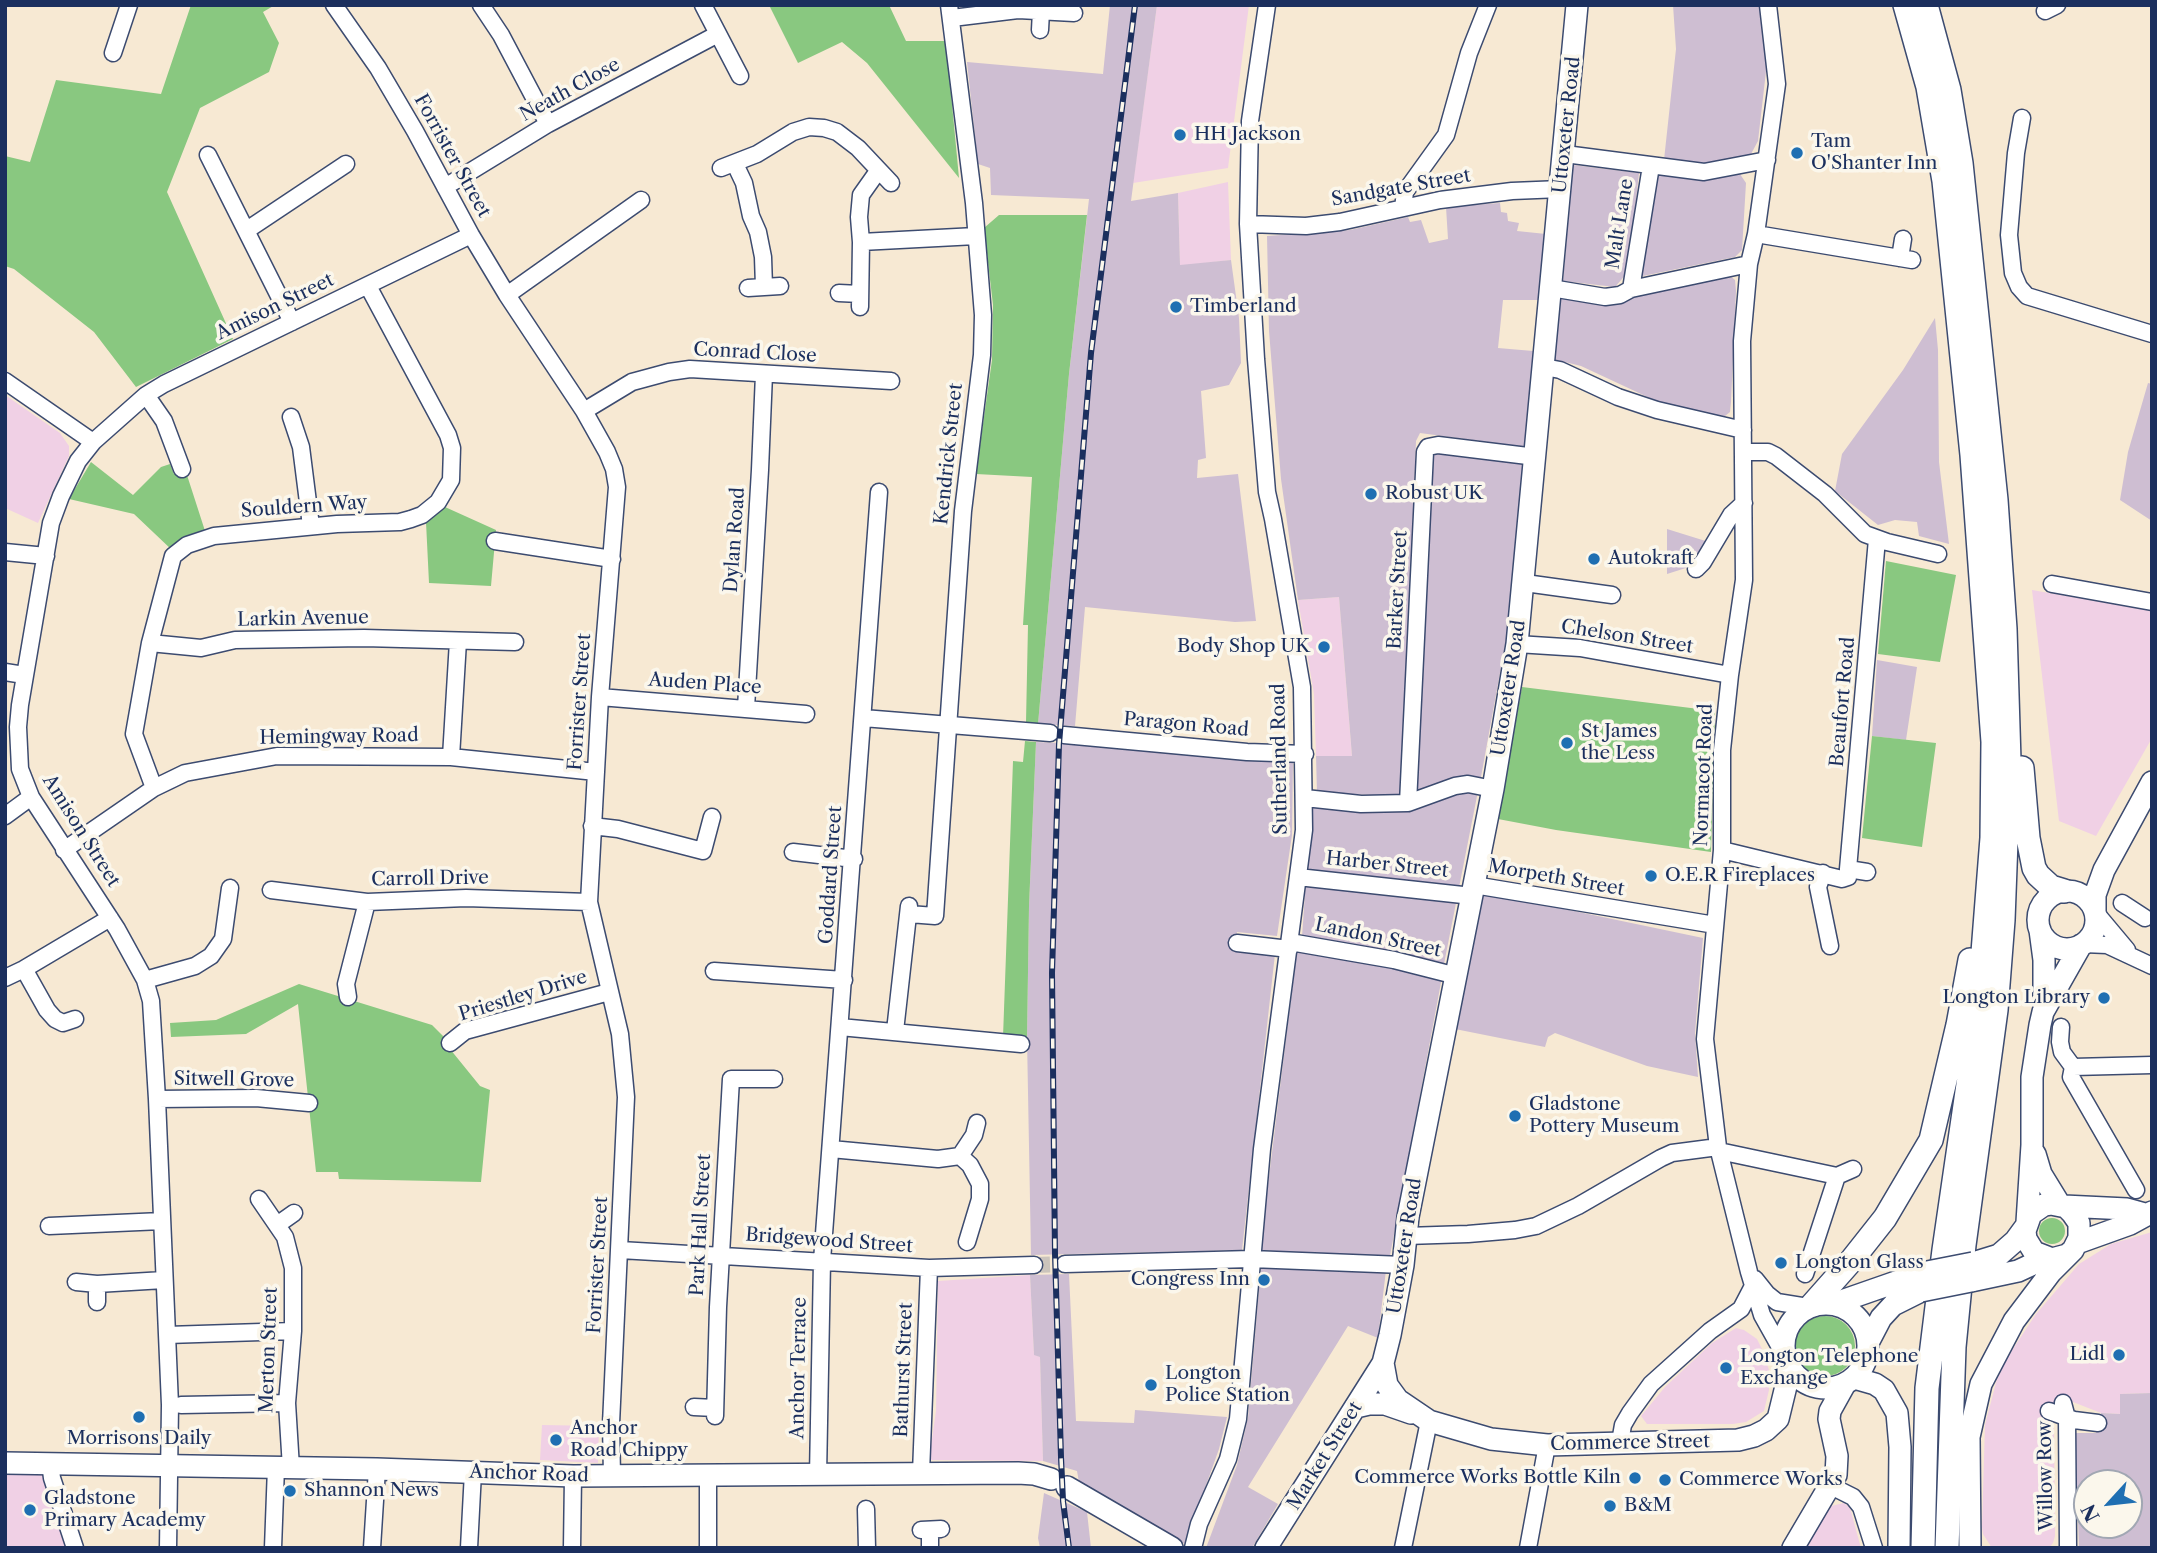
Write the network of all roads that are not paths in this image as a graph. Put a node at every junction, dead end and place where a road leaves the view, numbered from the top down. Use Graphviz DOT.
graph roads {
  1 [pos="128,5"];
  2 [pos="334,5"];
  3 [pos="481,5"];
  4 [pos="703,5"];
  5 [pos="1267,5"];
  6 [pos="1489,5"];
  7 [pos="1577,5"];
  8 [pos="1768,5"];
  9 [pos="1892,5"];
  10 [pos="1905,5"];
  11 [pos="1926,5"];
  12 [pos="1933,5"];
  13 [pos="1041,11"];
  14 [pos="951,12"];
  15 [pos="1074,13"];
  16 [pos="1040,30"];
  17 [pos="718,34"];
  18 [pos="113,53"];
  19 [pos="740,75"];
  20 [pos="1949,90"];
  21 [pos="2022,118"];
  22 [pos="548,124"];
  23 [pos="1565,154"];
  24 [pos="1941,159"];
  25 [pos="1767,160"];
  26 [pos="217,162"];
  27 [pos="346,164"];
  28 [pos="1651,166"];
  29 [pos="878,171"];
  30 [pos="891,183"];
  31 [pos="445,187"];
  32 [pos="1561,189"];
  33 [pos="641,200"];
  34 [pos="1403,208"];
  35 [pos="1248,224"];
  36 [pos="247,230"];
  37 [pos="1756,234"];
  38 [pos="471,235"];
  39 [pos="976,236"];
  40 [pos="1903,239"];
  41 [pos="861,242"];
  42 [pos="1749,264"];
  43 [pos="368,286"];
  44 [pos="764,287"];
  45 [pos="1550,288"];
  46 [pos="1631,289"];
  47 [pos="839,293"];
  48 [pos="507,295"];
  49 [pos="292,322"];
  50 [pos="2152,334"];
  51 [pos="1544,367"];
  52 [pos="764,374"];
  53 [pos="5,381"];
  54 [pos="891,381"];
  55 [pos="146,395"];
  56 [pos="584,411"];
  57 [pos="299,426"];
  58 [pos="1743,430"];
  59 [pos="93,442"];
  60 [pos="176,450"];
  61 [pos="1743,452"];
  62 [pos="161,457"];
  63 [pos="1536,457"];
  64 [pos="182,469"];
  65 [pos="879,492"];
  66 [pos="1745,503"];
  67 [pos="311,526"];
  68 [pos="1877,539"];
  69 [pos="495,541"];
  70 [pos="5,552"];
  71 [pos="1938,554"];
  72 [pos="46,556"];
  73 [pos="611,559"];
  74 [pos="1696,569"];
  75 [pos="1525,583"];
  76 [pos="2052,584"];
  77 [pos="1612,595"];
  78 [pos="2152,602"];
  79 [pos="2005,629"];
  80 [pos="458,640"];
  81 [pos="515,642"];
  82 [pos="150,643"];
  83 [pos="1517,644"];
  84 [pos="5,672"];
  85 [pos="24,675"];
  86 [pos="1730,675"];
  87 [pos="600,697"];
  88 [pos="746,708"];
  89 [pos="806,714"];
  90 [pos="863,718"];
  91 [pos="947,724"];
  92 [pos="1305,754"];
  93 [pos="451,757"];
  94 [pos="596,772"];
  95 [pos="2152,782"];
  96 [pos="154,788"];
  97 [pos="1493,789"];
  98 [pos="31,797"];
  99 [pos="1305,798"];
  100 [pos="1408,803"];
  101 [pos="5,816"];
  102 [pos="712,817"];
  103 [pos="1992,820"];
  104 [pos="592,826"];
  105 [pos="64,850"];
  106 [pos="1722,850"];
  107 [pos="793,852"];
  108 [pos="853,859"];
  109 [pos="1848,869"];
  110 [pos="2104,870"];
  111 [pos="1867,872"];
  112 [pos="1823,873"];
  113 [pos="1298,877"];
  114 [pos="230,888"];
  115 [pos="271,890"];
  116 [pos="1473,890"];
  117 [pos="2066,891"];
  118 [pos="366,902"];
  119 [pos="589,902"];
  120 [pos="2122,903"];
  121 [pos="2095,912"];
  122 [pos="110,918"];
  123 [pos="2143,921"];
  124 [pos="1714,925"];
  125 [pos="2040,928"];
  126 [pos="1237,943"];
  127 [pos="1290,945"];
  128 [pos="2082,945"];
  129 [pos="1830,946"];
  130 [pos="2131,955"];
  131 [pos="2152,966"];
  132 [pos="24,970"];
  133 [pos="714,971"];
  134 [pos="1457,976"];
  135 [pos="5,978"];
  136 [pos="145,980"];
  137 [pos="844,980"];
  138 [pos="342,987"];
  139 [pos="610,992"];
  140 [pos="2043,1012"];
  141 [pos="67,1026"];
  142 [pos="840,1027"];
  143 [pos="2061,1027"];
  144 [pos="895,1031"];
  145 [pos="450,1043"];
  146 [pos="1010,1047"];
  147 [pos="2152,1065"];
  148 [pos="2073,1067"];
  149 [pos="774,1079"];
  150 [pos="157,1099"];
  151 [pos="309,1103"];
  152 [pos="977,1123"];
  153 [pos="2032,1145"];
  154 [pos="831,1149"];
  155 [pos="1718,1149"];
  156 [pos="960,1156"];
  157 [pos="1853,1169"];
  158 [pos="1837,1176"];
  159 [pos="2127,1183"];
  160 [pos="259,1199"];
  161 [pos="2062,1206"];
  162 [pos="294,1213"];
  163 [pos="2148,1213"];
  164 [pos="162,1221"];
  165 [pos="2026,1224"];
  166 [pos="277,1225"];
  167 [pos="49,1226"];
  168 [pos="1406,1236"];
  169 [pos="967,1242"];
  170 [pos="2075,1246"];
  171 [pos="620,1250"];
  172 [pos="720,1255"];
  173 [pos="2046,1258"];
  174 [pos="1251,1259"];
  175 [pos="822,1261"];
  176 [pos="1065,1264"];
  177 [pos="1034,1265"];
  178 [pos="1403,1265"];
  179 [pos="929,1268"];
  180 [pos="1972,1272"];
  181 [pos="1805,1274"];
  182 [pos="1751,1279"];
  183 [pos="164,1280"];
  184 [pos="76,1282"];
  185 [pos="1922,1282"];
  186 [pos="97,1284"];
  187 [pos="97,1302"];
  188 [pos="1818,1306"];
  189 [pos="293,1331"];
  190 [pos="167,1335"];
  191 [pos="1869,1341"];
  192 [pos="1786,1360"];
  193 [pos="1383,1363"];
  194 [pos="1849,1381"];
  195 [pos="286,1403"];
  196 [pos="181,1405"];
  197 [pos="694,1407"];
  198 [pos="1356,1407"];
  199 [pos="1426,1419"];
  200 [pos="2098,1423"];
  201 [pos="1620,1442"];
  202 [pos="1547,1445"];
  203 [pos="5,1463"];
  204 [pos="50,1464"];
  205 [pos="170,1467"];
  206 [pos="284,1468"];
  207 [pos="377,1469"];
  208 [pos="473,1472"];
  209 [pos="921,1473"];
  210 [pos="573,1476"];
  211 [pos="612,1476"];
  212 [pos="708,1476"];
  213 [pos="818,1476"];
  214 [pos="1831,1486"];
  215 [pos="866,1509"];
  216 [pos="1407,1523"];
  217 [pos="931,1530"];
  218 [pos="1875,1536"];
  219 [pos="1972,1544"];
  220 [pos="75,1548"];
  221 [pos="168,1548"];
  222 [pos="273,1548"];
  223 [pos="372,1548"];
  224 [pos="469,1548"];
  225 [pos="572,1548"];
  226 [pos="708,1548"];
  227 [pos="867,1548"];
  228 [pos="930,1548"];
  229 [pos="1172,1548"];
  230 [pos="1193,1548"];
  231 [pos="1266,1548"];
  232 [pos="1392,1548"];
  233 [pos="1403,1548"];
  234 [pos="1528,1548"];
  235 [pos="1793,1548"];
  236 [pos="1899,1548"];
  237 [pos="1923,1548"];
  238 [pos="1947,1548"];
  239 [pos="2068,1548"];
  1 -- 18 [label="street"];
  2 -- 31 [label="street, Forrister Street"];
  3 -- 22 [label="street"];
  4 -- 17 [label="street"];
  5 -- 35 [label="street, Sutherland Road"];
  6 -- 34 [label="street"];
  7 -- 23 [label="main road, Uttoxeter Road"];
  8 -- 25 [label="street, Normacot Road"];
  9 -- 24 [label="highway"];
  10 -- 24 [label="highway"];
  11 -- 20 [label="highway"];
  12 -- 20 [label="highway"];
  13 -- 14 [label="street"];
  13 -- 15 [label="street"];
  13 -- 16 [label="street"];
  14 -- 39 [label="street, Kendrick Street"];
  17 -- 19 [label="street"];
  17 -- 22 [label="street, Neath Close"];
  20 -- 79 [label="highway"];
  21 -- 50 [label="street"];
  22 -- 31 [label="street, Neath Close"];
  23 -- 28 [label="street"];
  23 -- 32 [label="main road, Uttoxeter Road"];
  24 -- 103 [label="highway"];
  25 -- 28 [label="street"];
  25 -- 37 [label="street, Normacot Road"];
  26 -- 36 [label="street"];
  27 -- 36 [label="street"];
  28 -- 46 [label="street, Malt Lane"];
  29 -- 30 [label="street"];
  29 -- 41 [label="street"];
  29 -- 44 [label="street"];
  31 -- 38 [label="street, Forrister Street"];
  32 -- 34 [label="street, Sandgate Street"];
  32 -- 45 [label="main road, Uttoxeter Road"];
  33 -- 48 [label="street"];
  34 -- 35 [label="street, Sandgate Street"];
  35 -- 92 [label="street, Sutherland Road"];
  36 -- 49 [label="street"];
  37 -- 40 [label="street"];
  37 -- 42 [label="street, Normacot Road"];
  38 -- 43 [label="street, Amison Street"];
  38 -- 48 [label="street, Forrister Street"];
  39 -- 41 [label="street"];
  39 -- 91 [label="street, Kendrick Street"];
  41 -- 47 [label="street"];
  42 -- 46 [label="street"];
  42 -- 58 [label="street, Normacot Road"];
  43 -- 49 [label="street, Amison Street"];
  43 -- 67 [label="street, Souldern Way"];
  45 -- 46 [label="street"];
  45 -- 51 [label="main road, Uttoxeter Road"];
  48 -- 56 [label="street, Forrister Street"];
  49 -- 55 [label="street, Amison Street"];
  51 -- 58 [label="street"];
  51 -- 63 [label="main road, Uttoxeter Road"];
  52 -- 54 [label="street, Conrad Close"];
  52 -- 56 [label="street, Conrad Close"];
  52 -- 88 [label="street, Dylan Road"];
  53 -- 59 [label="street"];
  55 -- 59 [label="street, Amison Street"];
  55 -- 60 [label="street"];
  56 -- 73 [label="street, Forrister Street"];
  57 -- 67 [label="street"];
  58 -- 61 [label="street, Normacot Road"];
  59 -- 72 [label="street, Amison Street"];
  60 -- 62 [label="street"];
  60 -- 64 [label="street"];
  61 -- 66 [label="street, Normacot Road"];
  61 -- 68 [label="street"];
  63 -- 75 [label="main road, Uttoxeter Road"];
  63 -- 100 [label="street, Barker Street"];
  65 -- 90 [label="street, Goddard Street"];
  66 -- 74 [label="street"];
  66 -- 86 [label="street, Normacot Road"];
  67 -- 82 [label="street, Souldern Way"];
  68 -- 71 [label="street"];
  68 -- 109 [label="street, Beaufort Road"];
  69 -- 73 [label="street"];
  70 -- 72 [label="street"];
  72 -- 85 [label="street, Amison Street"];
  73 -- 87 [label="street, Forrister Street"];
  75 -- 77 [label="street"];
  75 -- 83 [label="main road, Uttoxeter Road"];
  76 -- 78 [label="street"];
  79 -- 117 [label="highway"];
  79 -- 238 [label="highway"];
  80 -- 81 [label="street, Larkin Avenue"];
  80 -- 82 [label="street, Larkin Avenue"];
  80 -- 93 [label="street"];
  82 -- 96 [label="street, Souldern Way"];
  83 -- 86 [label="street, Chelson Street"];
  83 -- 97 [label="main road, Uttoxeter Road"];
  84 -- 85 [label="street"];
  85 -- 98 [label="street, Amison Street"];
  86 -- 106 [label="street, Normacot Road"];
  87 -- 88 [label="street, Auden Place"];
  87 -- 94 [label="street, Forrister Street"];
  88 -- 89 [label="street, Auden Place"];
  90 -- 91 [label="street, Paragon Road"];
  90 -- 108 [label="street, Goddard Street"];
  91 -- 92 [label="street, Paragon Road"];
  91 -- 144 [label="street, Kendrick Street"];
  92 -- 99 [label="street, Sutherland Road"];
  93 -- 94 [label="street, Hemingway Road"];
  93 -- 96 [label="street, Hemingway Road"];
  94 -- 104 [label="street, Forrister Street"];
  95 -- 110 [label="main road"];
  96 -- 105 [label="street, Hemingway Road"];
  97 -- 100 [label="street"];
  97 -- 116 [label="main road, Uttoxeter Road"];
  98 -- 101 [label="street"];
  98 -- 105 [label="street, Amison Street"];
  99 -- 100 [label="street"];
  99 -- 113 [label="street, Sutherland Road"];
  102 -- 104 [label="street"];
  103 -- 188 [label="highway"];
  103 -- 237 [label="highway"];
  104 -- 119 [label="street, Forrister Street"];
  105 -- 122 [label="street, Amison Street"];
  106 -- 112 [label="street"];
  106 -- 124 [label="street, Normacot Road"];
  107 -- 108 [label="street"];
  108 -- 137 [label="street, Goddard Street"];
  109 -- 111 [label="street"];
  109 -- 112 [label="street"];
  110 -- 117 [label="main road"];
  110 -- 121 [label="main road"];
  112 -- 129 [label="street"];
  113 -- 116 [label="street, Harber Street"];
  113 -- 127 [label="street, Sutherland Road"];
  114 -- 136 [label="street"];
  115 -- 118 [label="street, Carroll Drive"];
  116 -- 124 [label="street, Morpeth Street"];
  116 -- 134 [label="main road, Uttoxeter Road"];
  117 -- 121 [label="main road"];
  117 -- 125 [label="main road"];
  118 -- 119 [label="street, Carroll Drive"];
  118 -- 138 [label="street"];
  119 -- 139 [label="street, Forrister Street"];
  120 -- 123 [label="street"];
  121 -- 128 [label="main road"];
  121 -- 130 [label="street"];
  122 -- 132 [label="street"];
  122 -- 136 [label="street, Amison Street"];
  124 -- 155 [label="street, Normacot Road"];
  125 -- 128 [label="main road"];
  125 -- 140 [label="main road"];
  126 -- 127 [label="street, Landon Street"];
  127 -- 134 [label="street, Landon Street"];
  127 -- 174 [label="street, Sutherland Road"];
  128 -- 130 [label="street"];
  128 -- 140 [label="main road"];
  130 -- 131 [label="street"];
  132 -- 135 [label="street"];
  132 -- 141 [label="street"];
  133 -- 137 [label="street"];
  134 -- 168 [label="main road, Uttoxeter Road"];
  136 -- 150 [label="street, Amison Street"];
  137 -- 142 [label="street, Goddard Street"];
  139 -- 145 [label="street, Priestley Drive"];
  139 -- 171 [label="street, Forrister Street"];
  140 -- 153 [label="main road"];
  142 -- 144 [label="street"];
  142 -- 154 [label="street, Goddard Street"];
  143 -- 148 [label="street"];
  144 -- 146 [label="street"];
  147 -- 148 [label="street"];
  148 -- 159 [label="street"];
  149 -- 172 [label="street, Park Hall Street"];
  150 -- 151 [label="street, Sitwell Grove"];
  150 -- 164 [label="street, Amison Street"];
  152 -- 156 [label="street"];
  153 -- 161 [label="main road"];
  153 -- 165 [label="main road"];
  154 -- 156 [label="street"];
  154 -- 175 [label="street, Goddard Street"];
  155 -- 158 [label="street"];
  155 -- 168 [label="street"];
  155 -- 182 [label="street, Normacot Road"];
  156 -- 169 [label="street"];
  157 -- 158 [label="street"];
  158 -- 181 [label="street"];
  160 -- 166 [label="street, Merton Street"];
  161 -- 163 [label="main road"];
  161 -- 165 [label="main road"];
  161 -- 170 [label="main road"];
  162 -- 166 [label="street"];
  163 -- 170 [label="main road"];
  164 -- 167 [label="street"];
  164 -- 183 [label="street, Amison Street"];
  165 -- 173 [label="main road"];
  165 -- 180 [label="main road"];
  166 -- 189 [label="street, Merton Street"];
  168 -- 178 [label="main road, Uttoxeter Road"];
  170 -- 173 [label="main road"];
  170 -- 219 [label="main road"];
  171 -- 172 [label="street, Bridgewood Street"];
  171 -- 211 [label="street, Forrister Street"];
  172 -- 175 [label="street, Bridgewood Street"];
  172 -- 197 [label="street, Park Hall Street"];
  173 -- 180 [label="main road"];
  174 -- 176 [label="street"];
  174 -- 178 [label="street"];
  174 -- 230 [label="street, Sutherland Road"];
  175 -- 179 [label="street, Bridgewood Street"];
  175 -- 213 [label="street, Anchor Terrace"];
  177 -- 179 [label="street, Bridgewood Street"];
  178 -- 193 [label="main road, Uttoxeter Road"];
  179 -- 209 [label="street, Bathurst Street"];
  180 -- 185 [label="main road, bridge"];
  182 -- 188 [label="street, Normacot Road"];
  182 -- 192 [label="street, Normacot Road"];
  182 -- 201 [label="street"];
  183 -- 186 [label="street"];
  183 -- 190 [label="street, Amison Street"];
  184 -- 186 [label="street"];
  185 -- 188 [label="main road"];
  185 -- 191 [label="main road"];
  186 -- 187 [label="street"];
  188 -- 191 [label="main road"];
  188 -- 192 [label="main road"];
  189 -- 190 [label="street"];
  189 -- 195 [label="street, Merton Street"];
  190 -- 205 [label="street, Amison Street"];
  191 -- 194 [label="main road"];
  192 -- 194 [label="main road"];
  192 -- 201 [label="main road, Commerce Street"];
  193 -- 198 [label="main road, Market Street"];
  193 -- 199 [label="main road, Commerce Street"];
  194 -- 214 [label="main road"];
  194 -- 236 [label="main road"];
  195 -- 196 [label="street"];
  195 -- 206 [label="street, Merton Street"];
  198 -- 199 [label="main road, Commerce Street"];
  198 -- 231 [label="main road, Market Street"];
  199 -- 202 [label="main road, Commerce Street"];
  199 -- 216 [label="street"];
  200 -- 239 [label="street, Willow Row"];
  201 -- 202 [label="main road, Commerce Street"];
  202 -- 234 [label="street"];
  203 -- 204 [label="main road, Anchor Road"];
  204 -- 205 [label="main road, Anchor Road"];
  204 -- 220 [label="street"];
  205 -- 206 [label="main road, Anchor Road"];
  205 -- 221 [label="street, Amison Street"];
  206 -- 207 [label="main road, Anchor Road"];
  206 -- 222 [label="street, Merton Street"];
  207 -- 208 [label="main road, Anchor Road"];
  207 -- 223 [label="street"];
  208 -- 210 [label="main road, Anchor Road"];
  208 -- 224 [label="street"];
  209 -- 213 [label="main road, Anchor Road"];
  209 -- 229 [label="main road, Anchor Road"];
  210 -- 211 [label="main road, Anchor Road"];
  210 -- 225 [label="street"];
  211 -- 212 [label="main road, Anchor Road"];
  212 -- 213 [label="main road, Anchor Road"];
  212 -- 226 [label="street"];
  214 -- 218 [label="street"];
  214 -- 235 [label="main road"];
  215 -- 227 [label="street"];
  216 -- 232 [label="street"];
  216 -- 233 [label="street"];
  217 -- 228 [label="street"];
}
